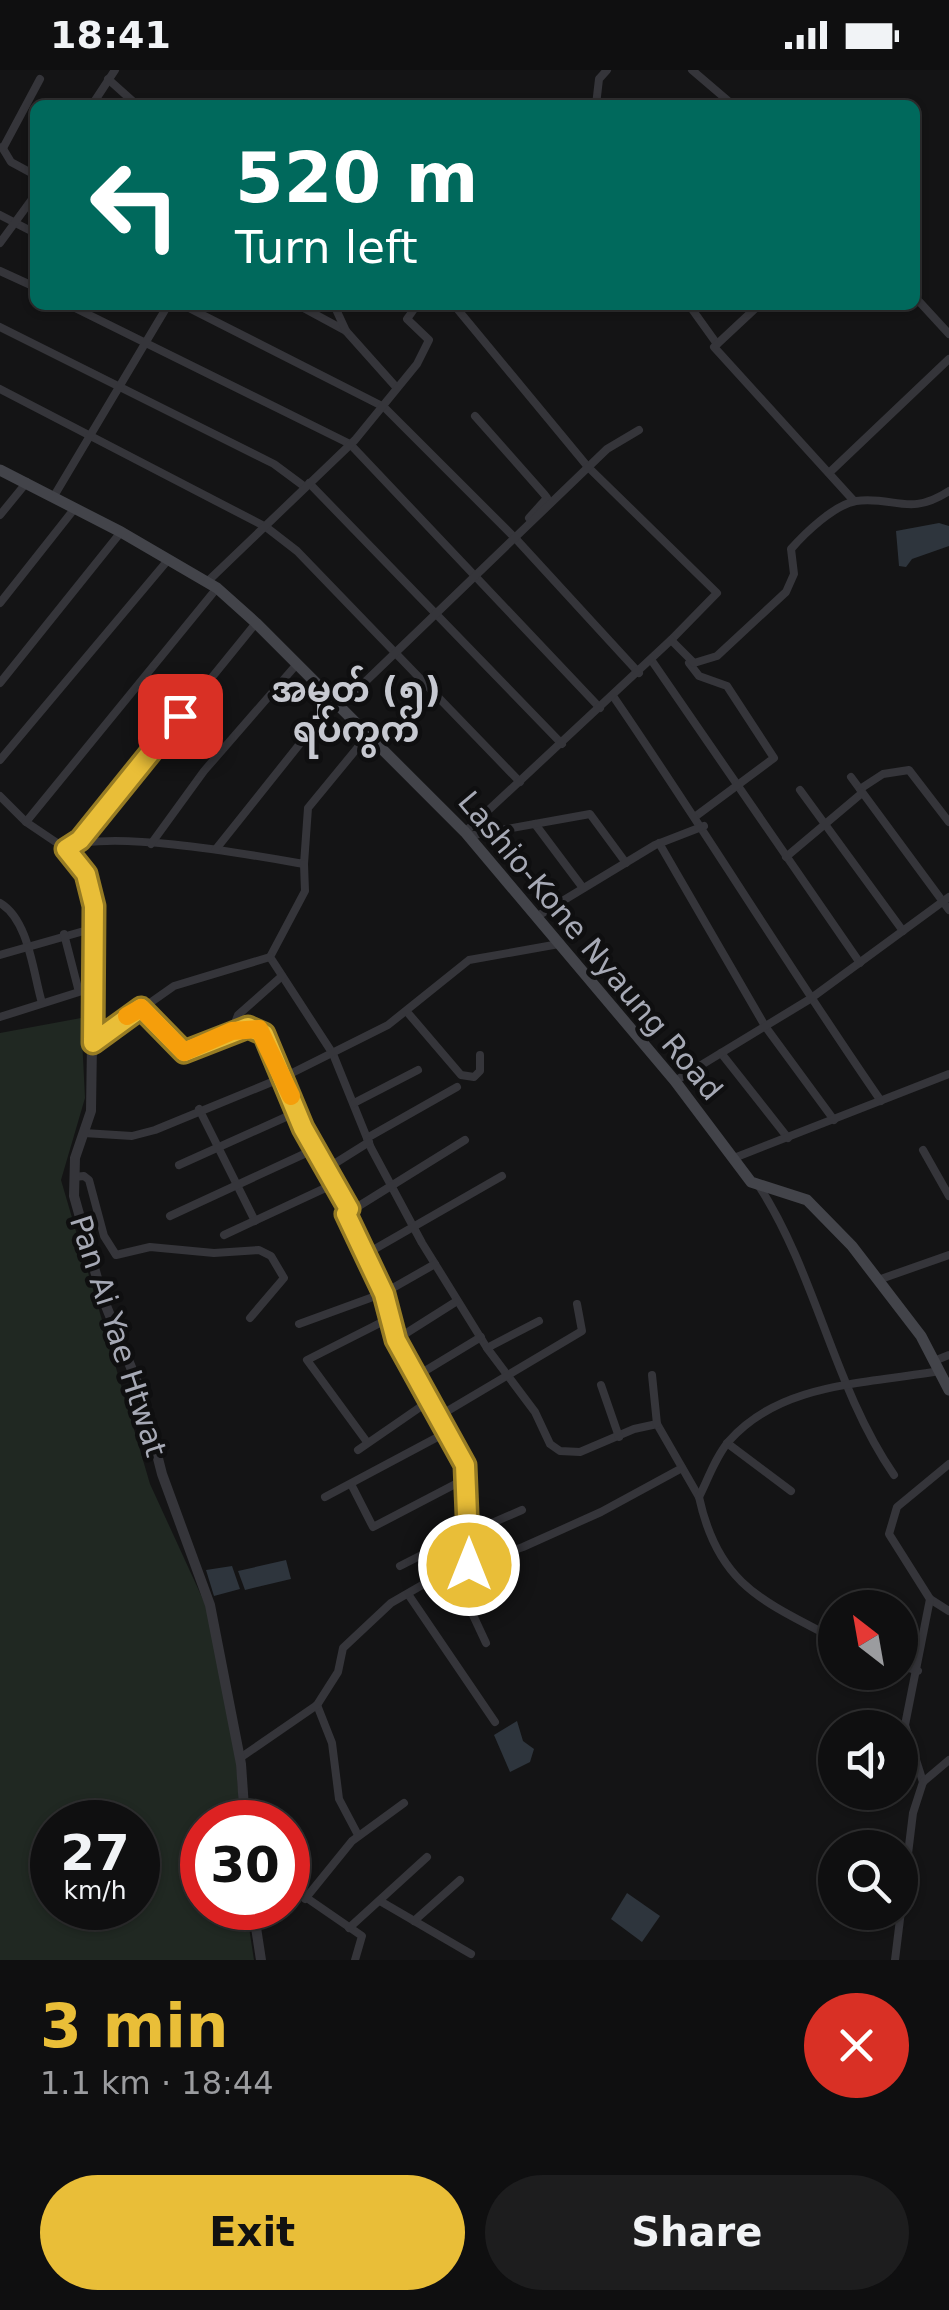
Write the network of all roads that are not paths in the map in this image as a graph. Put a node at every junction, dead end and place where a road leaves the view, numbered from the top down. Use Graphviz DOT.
graph roads {
  1 [pos="115,70"];
  2 [pos="608,70"];
  3 [pos="692,70"];
  4 [pos="40,79"];
  5 [pos="108,79"];
  6 [pos="95,100"];
  7 [pos="131,100"];
  8 [pos="597,100"];
  9 [pos="726,100"];
  10 [pos="2,146"];
  11 [pos="30,173"];
  12 [pos="30,203"];
  13 [pos="0,215"];
  14 [pos="16,224"];
  15 [pos="30,231"];
  16 [pos="0,242"];
  17 [pos="0,271"];
  18 [pos="30,285"];
  19 [pos="920,302"];
  20 [pos="80,310"];
  21 [pos="165,310"];
  22 [pos="193,310"];
  23 [pos="307,310"];
  24 [pos="336,310"];
  25 [pos="413,310"];
  26 [pos="458,310"];
  27 [pos="693,310"];
  28 [pos="754,310"];
  29 [pos="0,327"];
  30 [pos="346,331"];
  31 [pos="949,334"];
  32 [pos="145,343"];
  33 [pos="717,344"];
  34 [pos="949,358"];
  35 [pos="119,385"];
  36 [pos="396,387"];
  37 [pos="0,389"];
  38 [pos="384,407"];
  39 [pos="474,416"];
  40 [pos="639,430"];
  41 [pos="90,436"];
  42 [pos="350,444"];
  43 [pos="588,466"];
  44 [pos="0,470"];
  45 [pos="829,473"];
  46 [pos="27,482"];
  47 [pos="307,485"];
  48 [pos="949,491"];
  49 [pos="54,496"];
  50 [pos="854,501"];
  51 [pos="76,508"];
  52 [pos="0,515"];
  53 [pos="266,527"];
  54 [pos="121,532"];
  55 [pos="516,539"];
  56 [pos="168,560"];
  57 [pos="474,576"];
  58 [pos="212,585"];
  59 [pos="0,603"];
  60 [pos="435,612"];
  61 [pos="256,623"];
  62 [pos="670,640"];
  63 [pos="395,652"];
  64 [pos="682,654"];
  65 [pos="652,661"];
  66 [pos="297,664"];
  67 [pos="638,673"];
  68 [pos="0,683"];
  69 [pos="613,696"];
  70 [pos="336,704"];
  71 [pos="600,708"];
  72 [pos="368,735"];
  73 [pos="562,744"];
  74 [pos="0,760"];
  75 [pos="851,777"];
  76 [pos="520,782"];
  77 [pos="738,788"];
  78 [pos="800,790"];
  79 [pos="861,791"];
  80 [pos="0,796"];
  81 [pos="696,816"];
  82 [pos="26,822"];
  83 [pos="949,822"];
  84 [pos="536,824"];
  85 [pos="824,824"];
  86 [pos="704,826"];
  87 [pos="467,834"];
  88 [pos="80,840"];
  89 [pos="150,844"];
  90 [pos="659,844"];
  91 [pos="66,849"];
  92 [pos="216,849"];
  93 [pos="786,857"];
  94 [pos="626,863"];
  95 [pos="304,864"];
  96 [pos="584,888"];
  97 [pos="0,903"];
  98 [pos="947,903"];
  99 [pos="536,917"];
  100 [pos="91,930"];
  101 [pos="903,931"];
  102 [pos="64,934"];
  103 [pos="559,944"];
  104 [pos="28,946"];
  105 [pos="0,956"];
  106 [pos="270,957"];
  107 [pos="860,963"];
  108 [pos="282,976"];
  109 [pos="810,999"];
  110 [pos="42,1003"];
  111 [pos="141,1008"];
  112 [pos="408,1013"];
  113 [pos="0,1016"];
  114 [pos="765,1026"];
  115 [pos="232,1031"];
  116 [pos="93,1043"];
  117 [pos="721,1053"];
  118 [pos="333,1054"];
  119 [pos="480,1055"];
  120 [pos="418,1070"];
  121 [pos="949,1074"];
  122 [pos="284,1077"];
  123 [pos="675,1081"];
  124 [pos="457,1088"];
  125 [pos="880,1101"];
  126 [pos="354,1103"];
  127 [pos="199,1109"];
  128 [pos="298,1112"];
  129 [pos="834,1120"];
  130 [pos="84,1133"];
  131 [pos="788,1138"];
  132 [pos="368,1140"];
  133 [pos="465,1140"];
  134 [pos="218,1149"];
  135 [pos="315,1149"];
  136 [pos="923,1150"];
  137 [pos="734,1158"];
  138 [pos="180,1165"];
  139 [pos="326,1169"];
  140 [pos="502,1176"];
  141 [pos="74,1177"];
  142 [pos="334,1184"];
  143 [pos="758,1184"];
  144 [pos="392,1185"];
  145 [pos="236,1186"];
  146 [pos="949,1196"];
  147 [pos="349,1209"];
  148 [pos="170,1216"];
  149 [pos="254,1221"];
  150 [pos="414,1227"];
  151 [pos="224,1234"];
  152 [pos="366,1254"];
  153 [pos="949,1255"];
  154 [pos="435,1264"];
  155 [pos="878,1280"];
  156 [pos="384,1294"];
  157 [pos="457,1301"];
  158 [pos="577,1304"];
  159 [pos="250,1318"];
  160 [pos="388,1320"];
  161 [pos="539,1321"];
  162 [pos="298,1324"];
  163 [pos="481,1338"];
  164 [pos="396,1340"];
  165 [pos="487,1348"];
  166 [pos="949,1355"];
  167 [pos="936,1366"];
  168 [pos="505,1373"];
  169 [pos="652,1375"];
  170 [pos="415,1376"];
  171 [pos="601,1386"];
  172 [pos="846,1387"];
  173 [pos="949,1390"];
  174 [pos="429,1401"];
  175 [pos="439,1416"];
  176 [pos="657,1424"];
  177 [pos="449,1431"];
  178 [pos="619,1436"];
  179 [pos="368,1442"];
  180 [pos="726,1443"];
  181 [pos="358,1450"];
  182 [pos="949,1464"];
  183 [pos="682,1468"];
  184 [pos="894,1475"];
  185 [pos="467,1478"];
  186 [pos="351,1484"];
  187 [pos="791,1491"];
  188 [pos="325,1497"];
  189 [pos="699,1497"];
  190 [pos="522,1510"];
  191 [pos="469,1532"];
  192 [pos="469,1565"];
  193 [pos="400,1566"];
  194 [pos="452,1570"];
  195 [pos="408,1594"];
  196 [pos="930,1599"];
  197 [pos="949,1611"];
  198 [pos="818,1630"];
  199 [pos="486,1643"];
  200 [pos="918,1671"];
  201 [pos="913,1690"];
  202 [pos="317,1704"];
  203 [pos="496,1722"];
  204 [pos="240,1758"];
  205 [pos="949,1760"];
  206 [pos="923,1782"];
  207 [pos="243,1800"];
  208 [pos="404,1804"];
  209 [pos="358,1835"];
  210 [pos="426,1857"];
  211 [pos="460,1880"];
  212 [pos="310,1893"];
  213 [pos="380,1900"];
  214 [pos="310,1902"];
  215 [pos="414,1921"];
  216 [pos="350,1928"];
  217 [pos="256,1930"];
  218 [pos="470,1954"];
  219 [pos="261,1960"];
  220 [pos="355,1960"];
  221 [pos="894,1960"];
  1 -- 5 [label="street"];
  2 -- 8 [label="street"];
  3 -- 9 [label="street"];
  4 -- 10 [label="street"];
  5 -- 6 [label="street"];
  5 -- 7 [label="street"];
  10 -- 11 [label="street"];
  12 -- 14 [label="street"];
  13 -- 14 [label="street"];
  14 -- 15 [label="street"];
  14 -- 16 [label="street"];
  17 -- 18 [label="street"];
  19 -- 31 [label="street"];
  20 -- 32 [label="street"];
  21 -- 32 [label="street"];
  22 -- 38 [label="street"];
  23 -- 30 [label="street"];
  24 -- 30 [label="street"];
  25 -- 36 [label="street"];
  26 -- 43 [label="street"];
  27 -- 33 [label="street"];
  28 -- 33 [label="street"];
  29 -- 35 [label="street"];
  30 -- 36 [label="street"];
  32 -- 35 [label="street"];
  32 -- 42 [label="street"];
  33 -- 45 [label="street"];
  34 -- 45 [label="street"];
  35 -- 41 [label="street"];
  35 -- 47 [label="street"];
  36 -- 38 [label="street"];
  37 -- 41 [label="street"];
  38 -- 42 [label="street"];
  38 -- 55 [label="street"];
  39 -- 55 [label="street"];
  40 -- 43 [label="street"];
  41 -- 49 [label="street"];
  41 -- 53 [label="street"];
  42 -- 47 [label="street"];
  42 -- 57 [label="street"];
  43 -- 55 [label="street"];
  43 -- 62 [label="street"];
  44 -- 46 [label="main road, Lashio-Kone Nyaung Road"];
  45 -- 50 [label="street"];
  46 -- 49 [label="main road, Lashio-Kone Nyaung Road"];
  46 -- 52 [label="street"];
  47 -- 53 [label="street"];
  47 -- 60 [label="street"];
  48 -- 50 [label="street"];
  49 -- 51 [label="main road, Lashio-Kone Nyaung Road"];
  50 -- 64 [label="street"];
  51 -- 54 [label="main road, Lashio-Kone Nyaung Road"];
  51 -- 59 [label="street"];
  53 -- 58 [label="street"];
  53 -- 63 [label="street"];
  54 -- 56 [label="main road, Lashio-Kone Nyaung Road"];
  54 -- 68 [label="street"];
  55 -- 57 [label="street"];
  55 -- 67 [label="street"];
  56 -- 58 [label="main road, Lashio-Kone Nyaung Road"];
  56 -- 74 [label="street"];
  57 -- 60 [label="street"];
  57 -- 71 [label="street"];
  58 -- 61 [label="main road, Lashio-Kone Nyaung Road"];
  58 -- 82 [label="street"];
  60 -- 63 [label="street"];
  60 -- 73 [label="street"];
  61 -- 66 [label="main road, Lashio-Kone Nyaung Road"];
  61 -- 88 [label="street"];
  62 -- 64 [label="street"];
  62 -- 65 [label="street"];
  63 -- 70 [label="street"];
  63 -- 76 [label="street"];
  64 -- 77 [label="street"];
  65 -- 67 [label="street"];
  65 -- 77 [label="street"];
  66 -- 70 [label="main road, Lashio-Kone Nyaung Road"];
  66 -- 89 [label="street"];
  67 -- 69 [label="street"];
  69 -- 71 [label="street"];
  69 -- 81 [label="street"];
  70 -- 72 [label="main road, Lashio-Kone Nyaung Road"];
  70 -- 92 [label="street"];
  71 -- 73 [label="street"];
  72 -- 87 [label="main road, Lashio-Kone Nyaung Road"];
  72 -- 95 [label="street"];
  73 -- 76 [label="street"];
  75 -- 79 [label="street"];
  76 -- 87 [label="street"];
  77 -- 81 [label="street"];
  77 -- 93 [label="street"];
  78 -- 85 [label="street"];
  79 -- 83 [label="street"];
  79 -- 85 [label="street"];
  79 -- 98 [label="street"];
  80 -- 82 [label="street"];
  81 -- 86 [label="street"];
  82 -- 91 [label="street"];
  84 -- 87 [label="street"];
  84 -- 94 [label="street"];
  84 -- 96 [label="street"];
  85 -- 93 [label="street"];
  85 -- 101 [label="street"];
  86 -- 90 [label="street"];
  86 -- 109 [label="street"];
  87 -- 99 [label="main road, Lashio-Kone Nyaung Road"];
  88 -- 89 [label="street"];
  88 -- 91 [label="street"];
  89 -- 92 [label="street"];
  90 -- 94 [label="street"];
  90 -- 114 [label="street"];
  91 -- 100 [label="street, Pan Ai Yae Htwat"];
  92 -- 95 [label="street"];
  93 -- 107 [label="street"];
  94 -- 96 [label="street"];
  95 -- 106 [label="street"];
  96 -- 99 [label="street"];
  97 -- 104 [label="street"];
  98 -- 101 [label="street"];
  99 -- 103 [label="main road, Lashio-Kone Nyaung Road"];
  100 -- 102 [label="street"];
  100 -- 116 [label="street, Pan Ai Yae Htwat"];
  101 -- 107 [label="street"];
  102 -- 104 [label="street"];
  102 -- 110 [label="street"];
  103 -- 112 [label="street"];
  103 -- 123 [label="main road, Lashio-Kone Nyaung Road"];
  104 -- 105 [label="street"];
  104 -- 110 [label="street"];
  106 -- 108 [label="street"];
  106 -- 111 [label="street"];
  107 -- 109 [label="street"];
  108 -- 115 [label="street"];
  108 -- 118 [label="street"];
  109 -- 114 [label="street"];
  109 -- 125 [label="street"];
  110 -- 113 [label="street"];
  111 -- 115 [label="street"];
  111 -- 116 [label="street"];
  112 -- 118 [label="street"];
  112 -- 119 [label="street"];
  114 -- 117 [label="street"];
  114 -- 129 [label="street"];
  115 -- 122 [label="street"];
  116 -- 130 [label="street, Pan Ai Yae Htwat"];
  117 -- 123 [label="street"];
  117 -- 131 [label="street"];
  118 -- 122 [label="street"];
  118 -- 126 [label="street"];
  120 -- 126 [label="street"];
  121 -- 125 [label="street"];
  122 -- 127 [label="street"];
  122 -- 128 [label="street"];
  123 -- 137 [label="main road, Lashio-Kone Nyaung Road"];
  124 -- 132 [label="street"];
  125 -- 129 [label="street"];
  126 -- 132 [label="street"];
  127 -- 130 [label="street"];
  127 -- 134 [label="street"];
  128 -- 134 [label="street"];
  128 -- 135 [label="street"];
  129 -- 131 [label="street"];
  130 -- 141 [label="street, Pan Ai Yae Htwat"];
  131 -- 137 [label="street"];
  132 -- 139 [label="street"];
  132 -- 144 [label="street"];
  133 -- 144 [label="street"];
  134 -- 138 [label="street"];
  134 -- 145 [label="street"];
  135 -- 139 [label="street"];
  135 -- 145 [label="street"];
  136 -- 146 [label="street"];
  137 -- 143 [label="main road, Lashio-Kone Nyaung Road"];
  139 -- 142 [label="street"];
  140 -- 150 [label="street"];
  141 -- 159 [label="street"];
  141 -- 204 [label="street, Pan Ai Yae Htwat"];
  142 -- 147 [label="street"];
  142 -- 149 [label="street"];
  143 -- 155 [label="main road, Lashio-Kone Nyaung Road"];
  143 -- 172 [label="street"];
  144 -- 147 [label="street"];
  144 -- 150 [label="street"];
  145 -- 148 [label="street"];
  145 -- 149 [label="street"];
  147 -- 152 [label="street"];
  149 -- 151 [label="street"];
  150 -- 152 [label="street"];
  150 -- 154 [label="street"];
  152 -- 156 [label="street"];
  153 -- 155 [label="street"];
  154 -- 156 [label="street"];
  154 -- 157 [label="street"];
  155 -- 167 [label="main road, Lashio-Kone Nyaung Road"];
  156 -- 160 [label="street"];
  156 -- 162 [label="street"];
  157 -- 163 [label="street"];
  157 -- 164 [label="street"];
  158 -- 168 [label="street"];
  160 -- 164 [label="street"];
  160 -- 179 [label="street"];
  161 -- 165 [label="street"];
  163 -- 165 [label="street"];
  163 -- 170 [label="street"];
  164 -- 170 [label="street"];
  165 -- 168 [label="street"];
  166 -- 167 [label="street"];
  167 -- 172 [label="street"];
  167 -- 173 [label="main road, Lashio-Kone Nyaung Road"];
  168 -- 175 [label="street"];
  168 -- 178 [label="street"];
  169 -- 176 [label="street"];
  170 -- 174 [label="street"];
  171 -- 178 [label="street"];
  172 -- 180 [label="street"];
  172 -- 184 [label="street"];
  174 -- 175 [label="street"];
  174 -- 179 [label="street"];
  175 -- 177 [label="street"];
  176 -- 178 [label="street"];
  176 -- 183 [label="street"];
  177 -- 185 [label="street"];
  177 -- 186 [label="street"];
  179 -- 181 [label="street"];
  180 -- 187 [label="street"];
  180 -- 189 [label="street"];
  182 -- 196 [label="street"];
  183 -- 189 [label="street"];
  183 -- 192 [label="street"];
  185 -- 186 [label="street"];
  185 -- 191 [label="street"];
  186 -- 188 [label="street"];
  189 -- 198 [label="street"];
  190 -- 191 [label="street"];
  191 -- 192 [label="street"];
  191 -- 193 [label="street"];
  192 -- 194 [label="street"];
  194 -- 195 [label="street"];
  194 -- 199 [label="street"];
  195 -- 202 [label="street"];
  195 -- 203 [label="street"];
  196 -- 197 [label="street"];
  196 -- 200 [label="street"];
  201 -- 206 [label="street"];
  202 -- 204 [label="street"];
  202 -- 209 [label="street"];
  204 -- 207 [label="street, Pan Ai Yae Htwat"];
  205 -- 206 [label="street"];
  206 -- 221 [label="street"];
  208 -- 209 [label="street"];
  209 -- 212 [label="street"];
  210 -- 213 [label="street"];
  211 -- 215 [label="street"];
  213 -- 215 [label="street"];
  213 -- 216 [label="street"];
  214 -- 216 [label="street"];
  215 -- 218 [label="street"];
  216 -- 220 [label="street"];
  217 -- 219 [label="street"];
}
